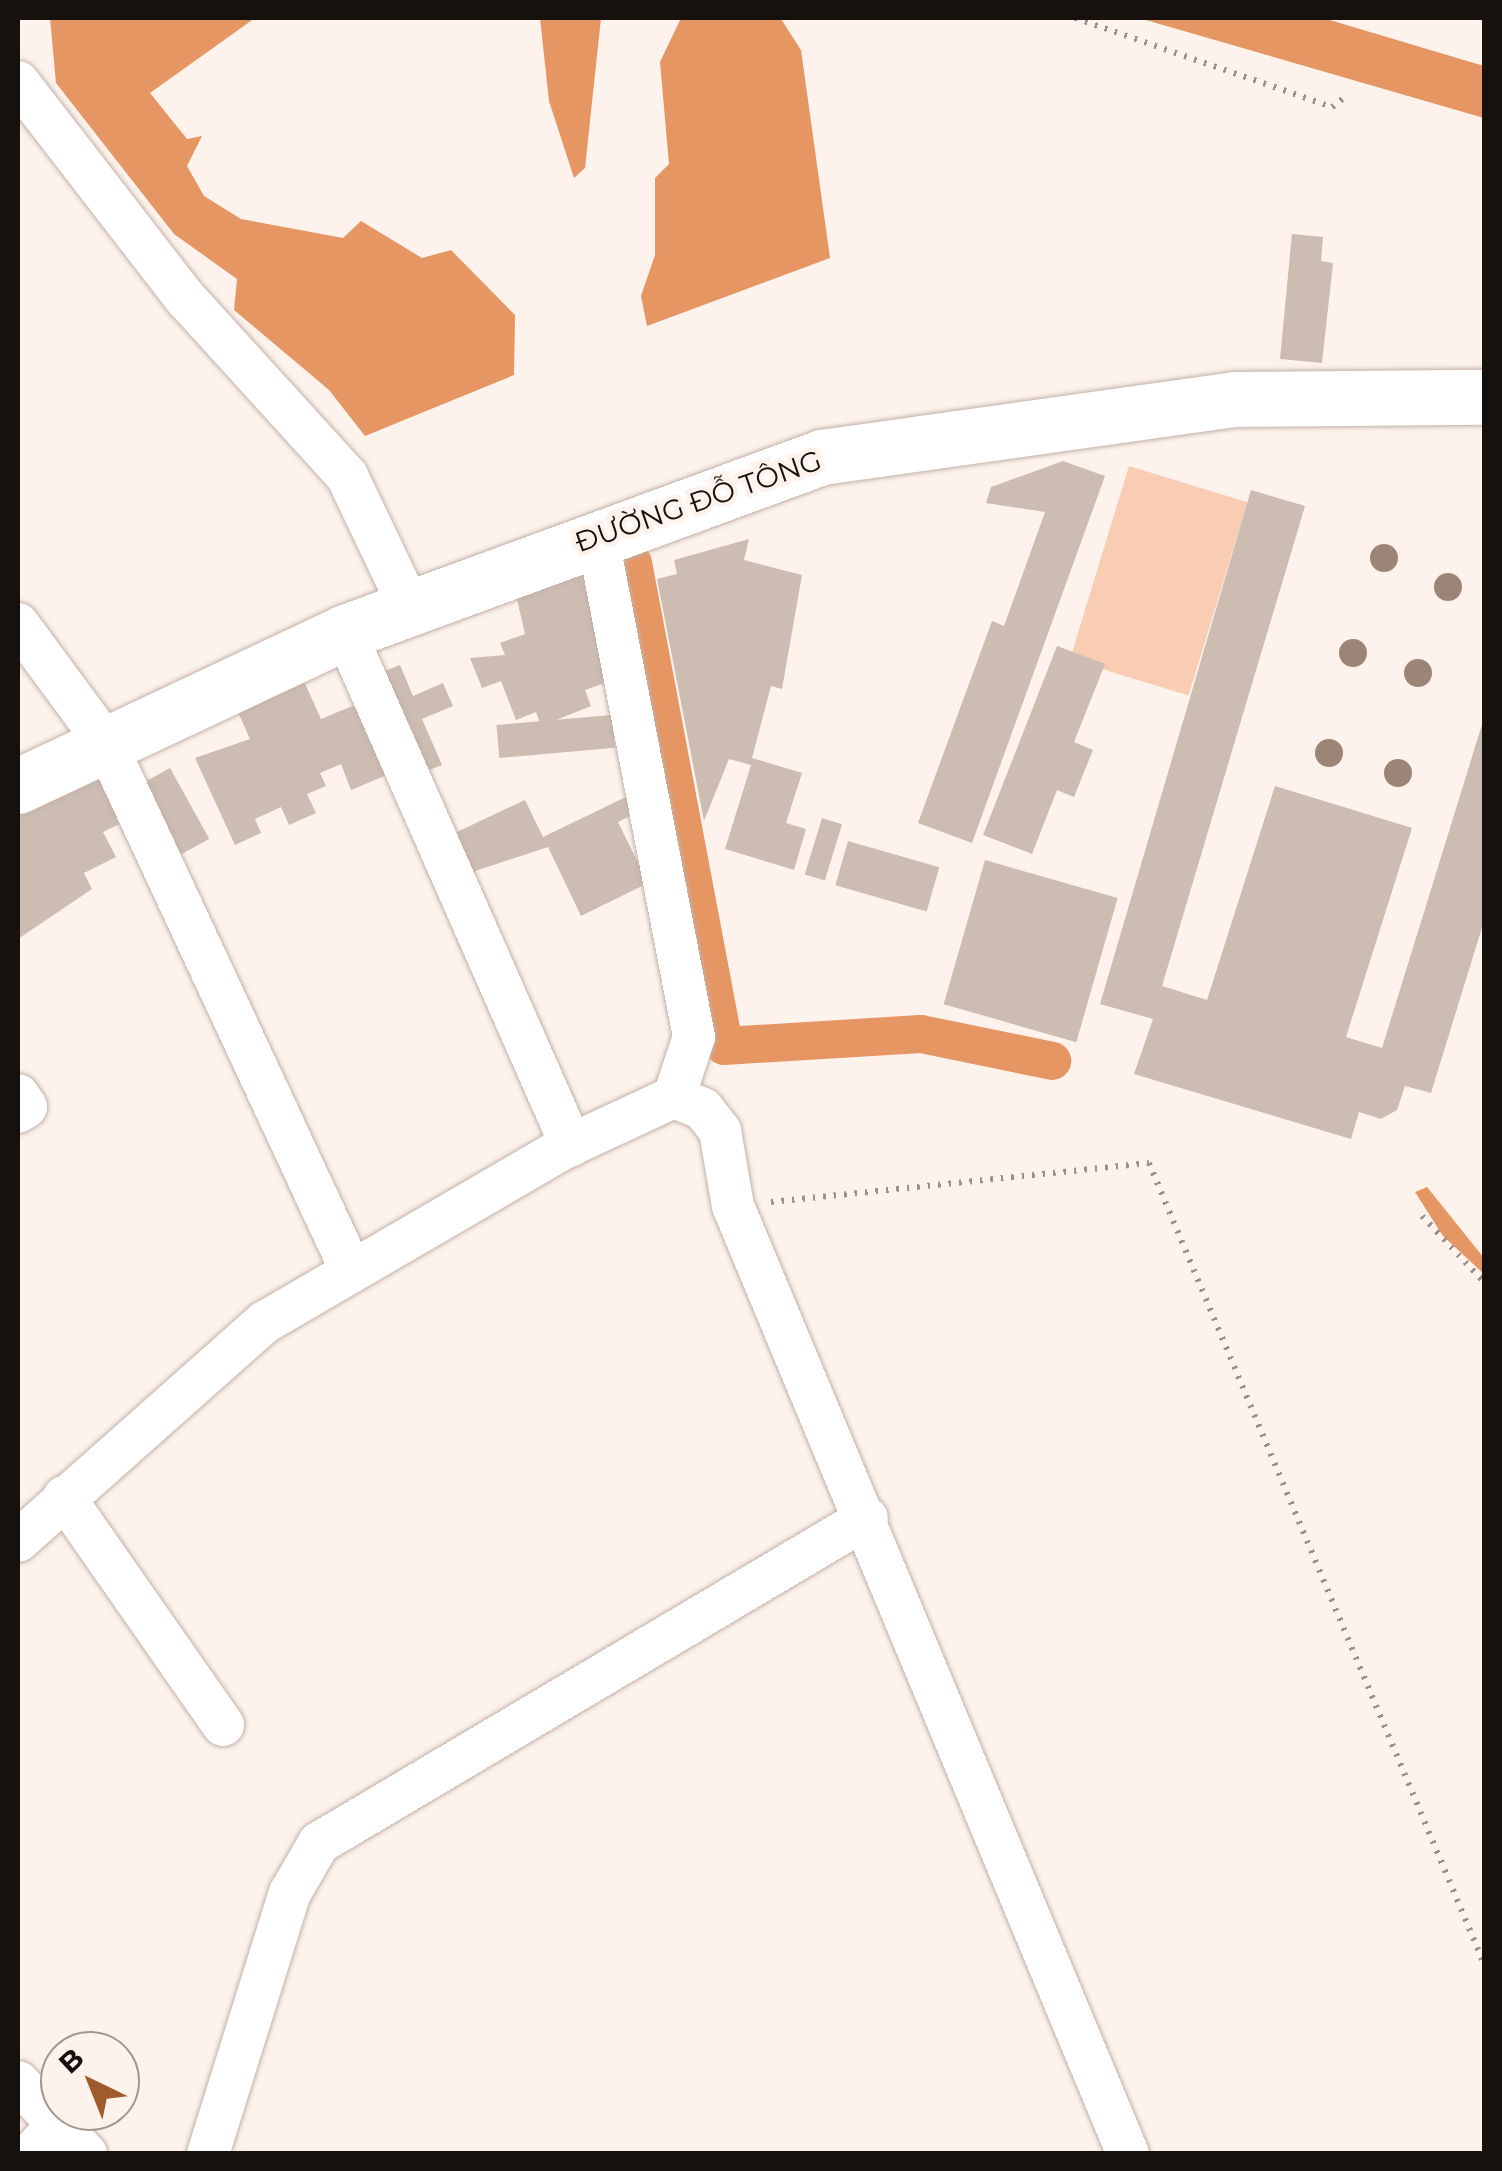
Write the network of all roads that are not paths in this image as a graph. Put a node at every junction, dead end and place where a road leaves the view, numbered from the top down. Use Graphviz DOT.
graph roads {
  1 [pos="18,82"];
  2 [pos="1484,397"];
  3 [pos="597,534"];
  4 [pos="409,606"];
  5 [pos="18,624"];
  6 [pos="345,632"];
  7 [pos="105,742"];
  8 [pos="18,786"];
  9 [pos="18,1096"];
  10 [pos="674,1096"];
  11 [pos="18,1112"];
  12 [pos="571,1145"];
  13 [pos="351,1270"];
  14 [pos="64,1497"];
  15 [pos="867,1518"];
  16 [pos="18,1541"];
  17 [pos="223,1725"];
  18 [pos="18,2082"];
  19 [pos="58,2144"];
  20 [pos="208,2154"];
  21 [pos="1128,2154"];
  1 -- 4 [label="street"];
  2 -- 3 [label="main road, ĐƯỜNG ĐỖ TÔNG"];
  3 -- 4 [label="main road, ĐƯỜNG ĐỖ TÔNG"];
  3 -- 10 [label="street"];
  4 -- 6 [label="main road, ĐƯỜNG ĐỖ TÔNG"];
  5 -- 7 [label="street"];
  6 -- 7 [label="main road, ĐƯỜNG ĐỖ TÔNG"];
  6 -- 12 [label="street"];
  7 -- 8 [label="main road, ĐƯỜNG ĐỖ TÔNG"];
  7 -- 13 [label="street"];
  9 -- 11 [label="street"];
  10 -- 12 [label="street"];
  10 -- 15 [label="street"];
  12 -- 13 [label="street"];
  13 -- 14 [label="street"];
  14 -- 16 [label="street"];
  14 -- 17 [label="street"];
  15 -- 20 [label="street"];
  15 -- 21 [label="street"];
  18 -- 19 [label="street"];
}
